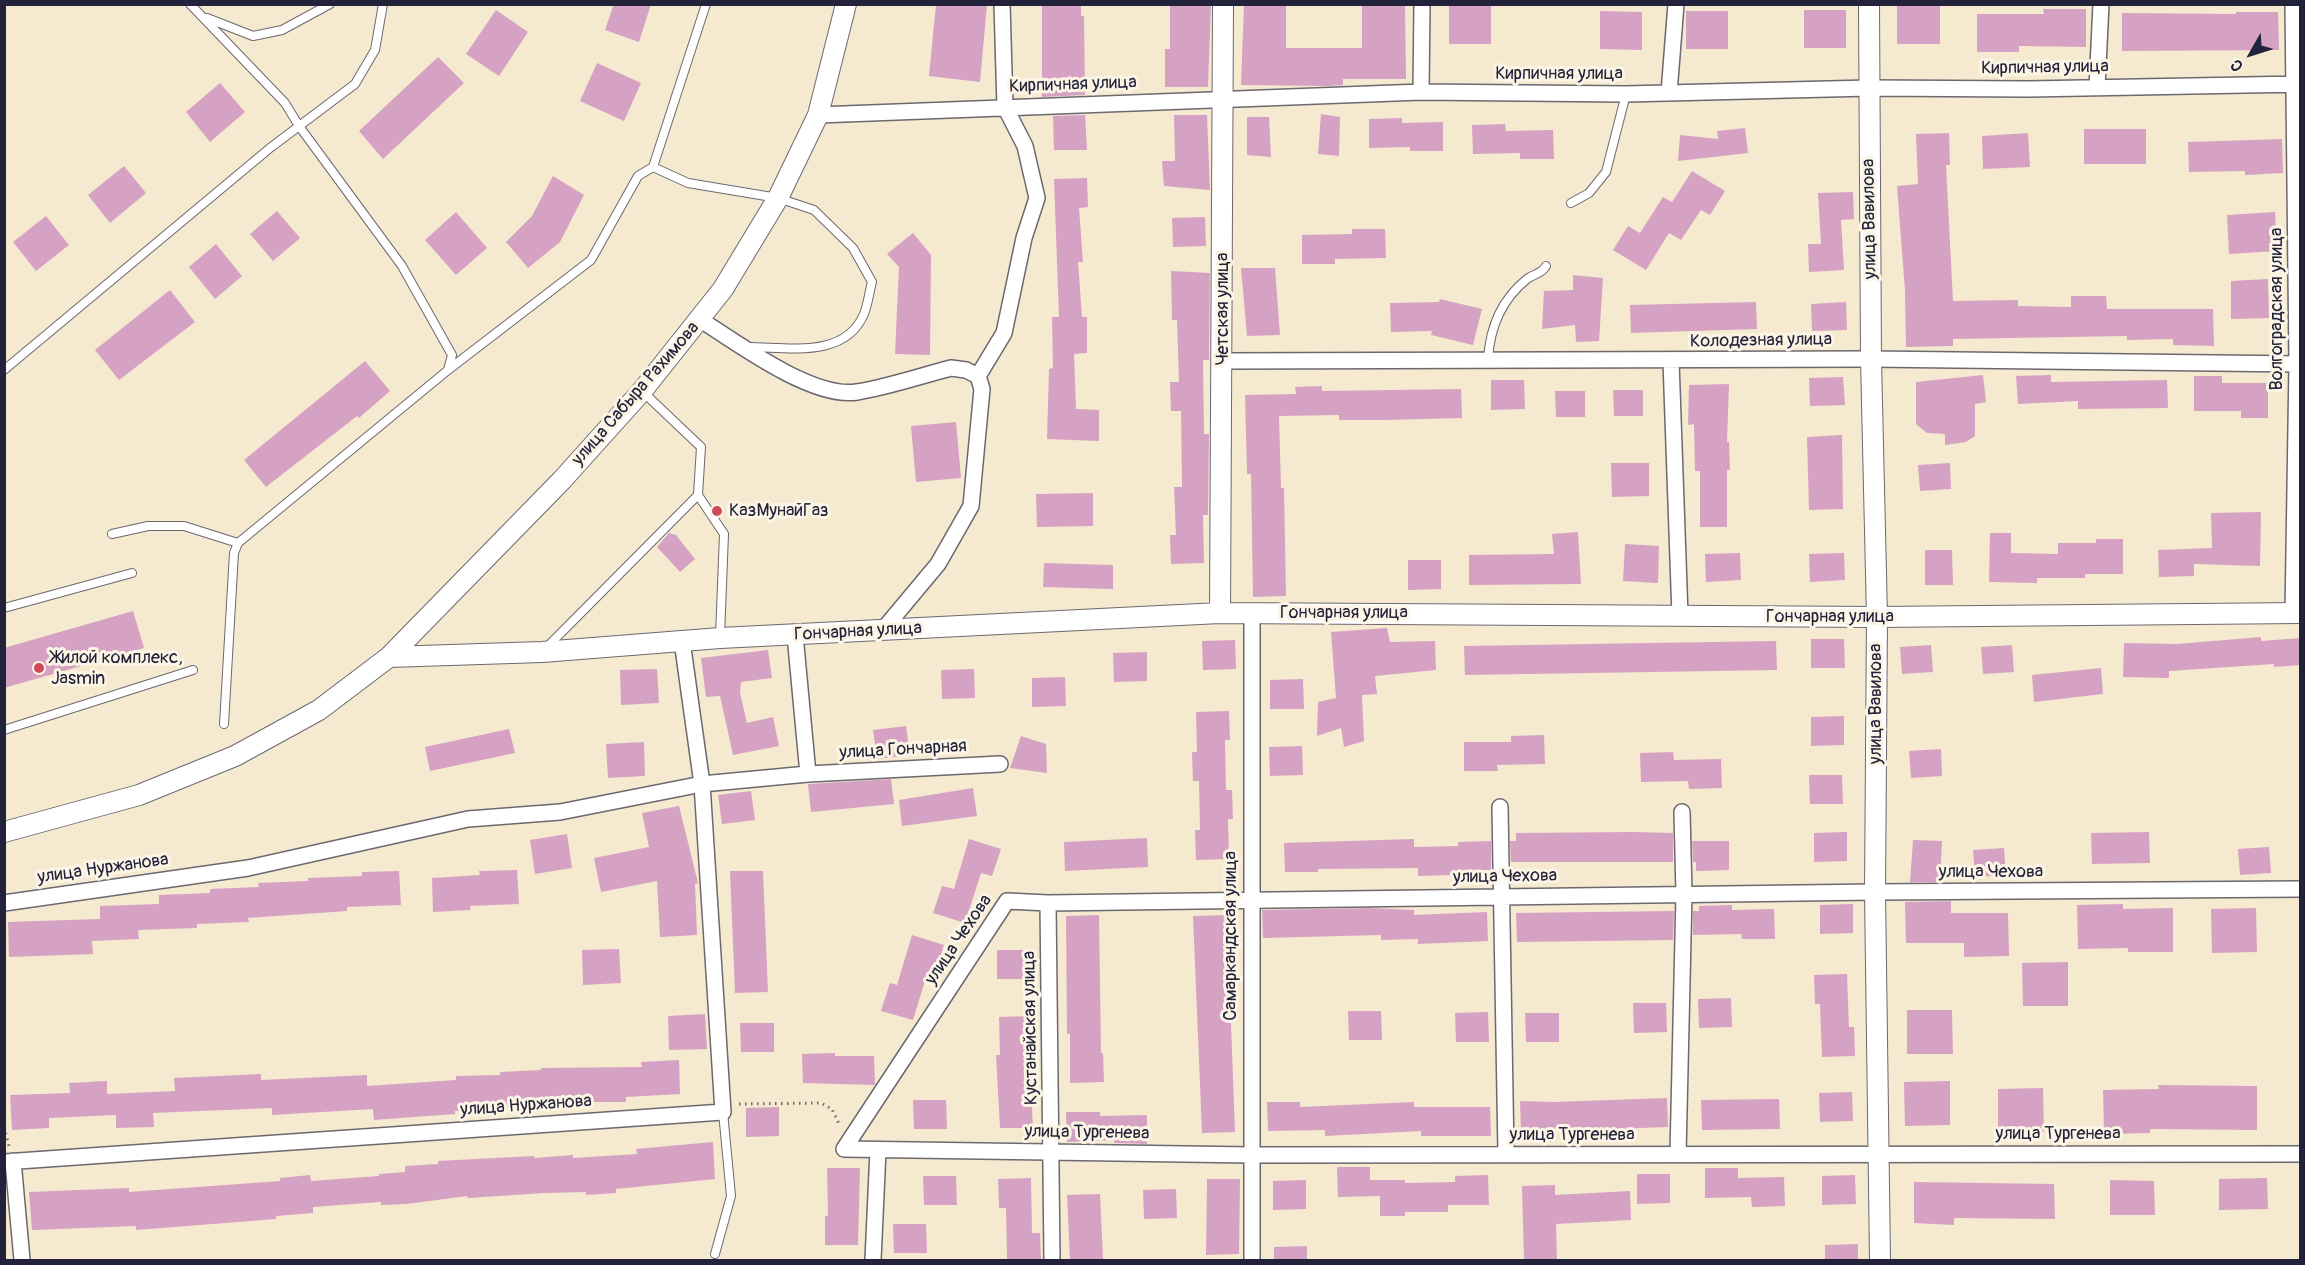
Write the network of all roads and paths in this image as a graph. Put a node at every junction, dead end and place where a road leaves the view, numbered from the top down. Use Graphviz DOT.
graph roads {
  1 [pos="190,4"];
  2 [pos="330,4"];
  3 [pos="383,4"];
  4 [pos="706,4"];
  5 [pos="846,4"];
  6 [pos="1002,4"];
  7 [pos="1223,4"];
  8 [pos="1422,4"];
  9 [pos="1676,4"];
  10 [pos="1869,4"];
  11 [pos="2101,4"];
  12 [pos="2293,4"];
  13 [pos="200,15"];
  14 [pos="2298,84"];
  15 [pos="2097,87"];
  16 [pos="1869,88"];
  17 [pos="1420,92"];
  18 [pos="1669,93"];
  19 [pos="1626,94"];
  20 [pos="1222,98"];
  21 [pos="1005,107"];
  22 [pos="818,115"];
  23 [pos="298,126"];
  24 [pos="653,167"];
  25 [pos="778,198"];
  26 [pos="1571,202"];
  27 [pos="1546,266"];
  28 [pos="701,320"];
  29 [pos="742,347"];
  30 [pos="1871,358"];
  31 [pos="1488,359"];
  32 [pos="1223,361"];
  33 [pos="1671,361"];
  34 [pos="2299,364"];
  35 [pos="4,370"];
  36 [pos="448,370"];
  37 [pos="978,376"];
  38 [pos="642,391"];
  39 [pos="698,495"];
  40 [pos="112,534"];
  41 [pos="238,543"];
  42 [pos="132,573"];
  43 [pos="4,608"];
  44 [pos="1252,612"];
  45 [pos="1220,613"];
  46 [pos="2297,613"];
  47 [pos="1680,616"];
  48 [pos="1877,617"];
  49 [pos="882,631"];
  50 [pos="795,635"];
  51 [pos="720,638"];
  52 [pos="682,641"];
  53 [pos="542,652"];
  54 [pos="389,657"];
  55 [pos="193,670"];
  56 [pos="224,724"];
  57 [pos="4,730"];
  58 [pos="1000,764"];
  59 [pos="808,774"];
  60 [pos="702,784"];
  61 [pos="1500,807"];
  62 [pos="1682,812"];
  63 [pos="4,832"];
  64 [pos="2301,889"];
  65 [pos="1875,892"];
  66 [pos="1684,894"];
  67 [pos="1503,896"];
  68 [pos="1251,899"];
  69 [pos="4,903"];
  70 [pos="1048,903"];
  71 [pos="722,1108"];
  72 [pos="844,1149"];
  73 [pos="878,1150"];
  74 [pos="1053,1152"];
  75 [pos="1506,1154"];
  76 [pos="1678,1154"];
  77 [pos="1879,1154"];
  78 [pos="2301,1154"];
  79 [pos="1252,1155"];
  80 [pos="9,1161"];
  81 [pos="715,1254"];
  82 [pos="22,1260"];
  83 [pos="873,1260"];
  84 [pos="1052,1260"];
  85 [pos="1252,1260"];
  86 [pos="1880,1260"];
  1 -- 13 [label="lane"];
  2 -- 13 [label="lane"];
  3 -- 23 [label="lane"];
  4 -- 24 [label="lane"];
  5 -- 22 [label="street, улица Сабыра Рахимова"];
  6 -- 21 [label="street"];
  7 -- 20 [label="street, Четская улица"];
  8 -- 17 [label="street"];
  9 -- 18 [label="street"];
  10 -- 16 [label="street, улица Вавилова"];
  11 -- 15 [label="street"];
  12 -- 14 [label="street, Волгоградская улица"];
  13 -- 23 [label="lane"];
  14 -- 15 [label="street, Кирпичная улица"];
  14 -- 34 [label="street, Волгоградская улица"];
  15 -- 16 [label="street, Кирпичная улица"];
  16 -- 18 [label="street, Кирпичная улица"];
  16 -- 30 [label="street, улица Вавилова"];
  17 -- 19 [label="street, Кирпичная улица"];
  17 -- 20 [label="street, Кирпичная улица"];
  18 -- 19 [label="street, Кирпичная улица"];
  19 -- 26 [label="lane"];
  20 -- 21 [label="street, Кирпичная улица"];
  20 -- 32 [label="street, Четская улица"];
  21 -- 22 [label="street, Кирпичная улица"];
  21 -- 37 [label="street"];
  22 -- 25 [label="street, улица Сабыра Рахимова"];
  23 -- 35 [label="lane"];
  23 -- 36 [label="lane"];
  24 -- 25 [label="lane"];
  24 -- 36 [label="lane"];
  25 -- 28 [label="street, улица Сабыра Рахимова"];
  25 -- 29 [label="lane"];
  27 -- 31 [label="lane"];
  28 -- 29 [label="street"];
  28 -- 38 [label="street, улица Сабыра Рахимова"];
  29 -- 37 [label="street"];
  30 -- 33 [label="street, Колодезная улица"];
  30 -- 34 [label="street, Колодезная улица"];
  30 -- 48 [label="street, улица Вавилова"];
  31 -- 32 [label="street, Колодезная улица"];
  31 -- 33 [label="street, Колодезная улица"];
  32 -- 45 [label="street, Четская улица"];
  33 -- 47 [label="street"];
  34 -- 46 [label="street, Волгоградская улица"];
  36 -- 41 [label="lane"];
  37 -- 49 [label="street"];
  38 -- 39 [label="lane"];
  38 -- 54 [label="street, улица Сабыра Рахимова"];
  39 -- 51 [label="lane"];
  39 -- 53 [label="lane"];
  40 -- 41 [label="lane"];
  41 -- 56 [label="lane"];
  42 -- 43 [label="lane"];
  44 -- 45 [label="street, Гончарная улица"];
  44 -- 47 [label="street, Гончарная улица"];
  44 -- 68 [label="street, Самаркандская улица"];
  45 -- 49 [label="street, Гончарная улица"];
  46 -- 48 [label="street, Гончарная улица"];
  47 -- 48 [label="street, Гончарная улица"];
  48 -- 65 [label="street, улица Вавилова"];
  49 -- 50 [label="street, Гончарная улица"];
  50 -- 51 [label="street, Гончарная улица"];
  50 -- 59 [label="street"];
  51 -- 52 [label="street, Гончарная улица"];
  52 -- 53 [label="street, Гончарная улица"];
  52 -- 60 [label="street"];
  53 -- 54 [label="street, Гончарная улица"];
  54 -- 63 [label="street, улица Сабыра Рахимова"];
  55 -- 57 [label="lane"];
  58 -- 59 [label="street, улица Гончарная"];
  59 -- 60 [label="street, улица Гончарная"];
  60 -- 69 [label="street, улица Нуржанова"];
  60 -- 71 [label="street"];
  61 -- 67 [label="street"];
  62 -- 66 [label="street"];
  64 -- 65 [label="street, улица Чехова"];
  65 -- 66 [label="street, улица Чехова"];
  65 -- 77 [label="street, улица Вавилова"];
  66 -- 67 [label="street, улица Чехова"];
  66 -- 76 [label="street"];
  67 -- 68 [label="street, улица Чехова"];
  67 -- 75 [label="street"];
  68 -- 70 [label="street, улица Чехова"];
  68 -- 79 [label="street, Самаркандская улица"];
  70 -- 72 [label="street, улица Чехова"];
  70 -- 74 [label="street, Кустанайская улица"];
  71 -- 72 [label="path"];
  71 -- 80 [label="street, улица Нуржанова"];
  71 -- 81 [label="lane"];
  72 -- 73 [label="street, улица Тургенева"];
  73 -- 74 [label="street, улица Тургенева"];
  73 -- 83 [label="street"];
  74 -- 79 [label="street, улица Тургенева"];
  74 -- 84 [label="street, Кустанайская улица"];
  75 -- 76 [label="street, улица Тургенева"];
  75 -- 79 [label="street, улица Тургенева"];
  76 -- 77 [label="street, улица Тургенева"];
  77 -- 78 [label="street, улица Тургенева"];
  77 -- 86 [label="street, улица Вавилова"];
  79 -- 85 [label="street, Самаркандская улица"];
  80 -- 82 [label="street"];
}
